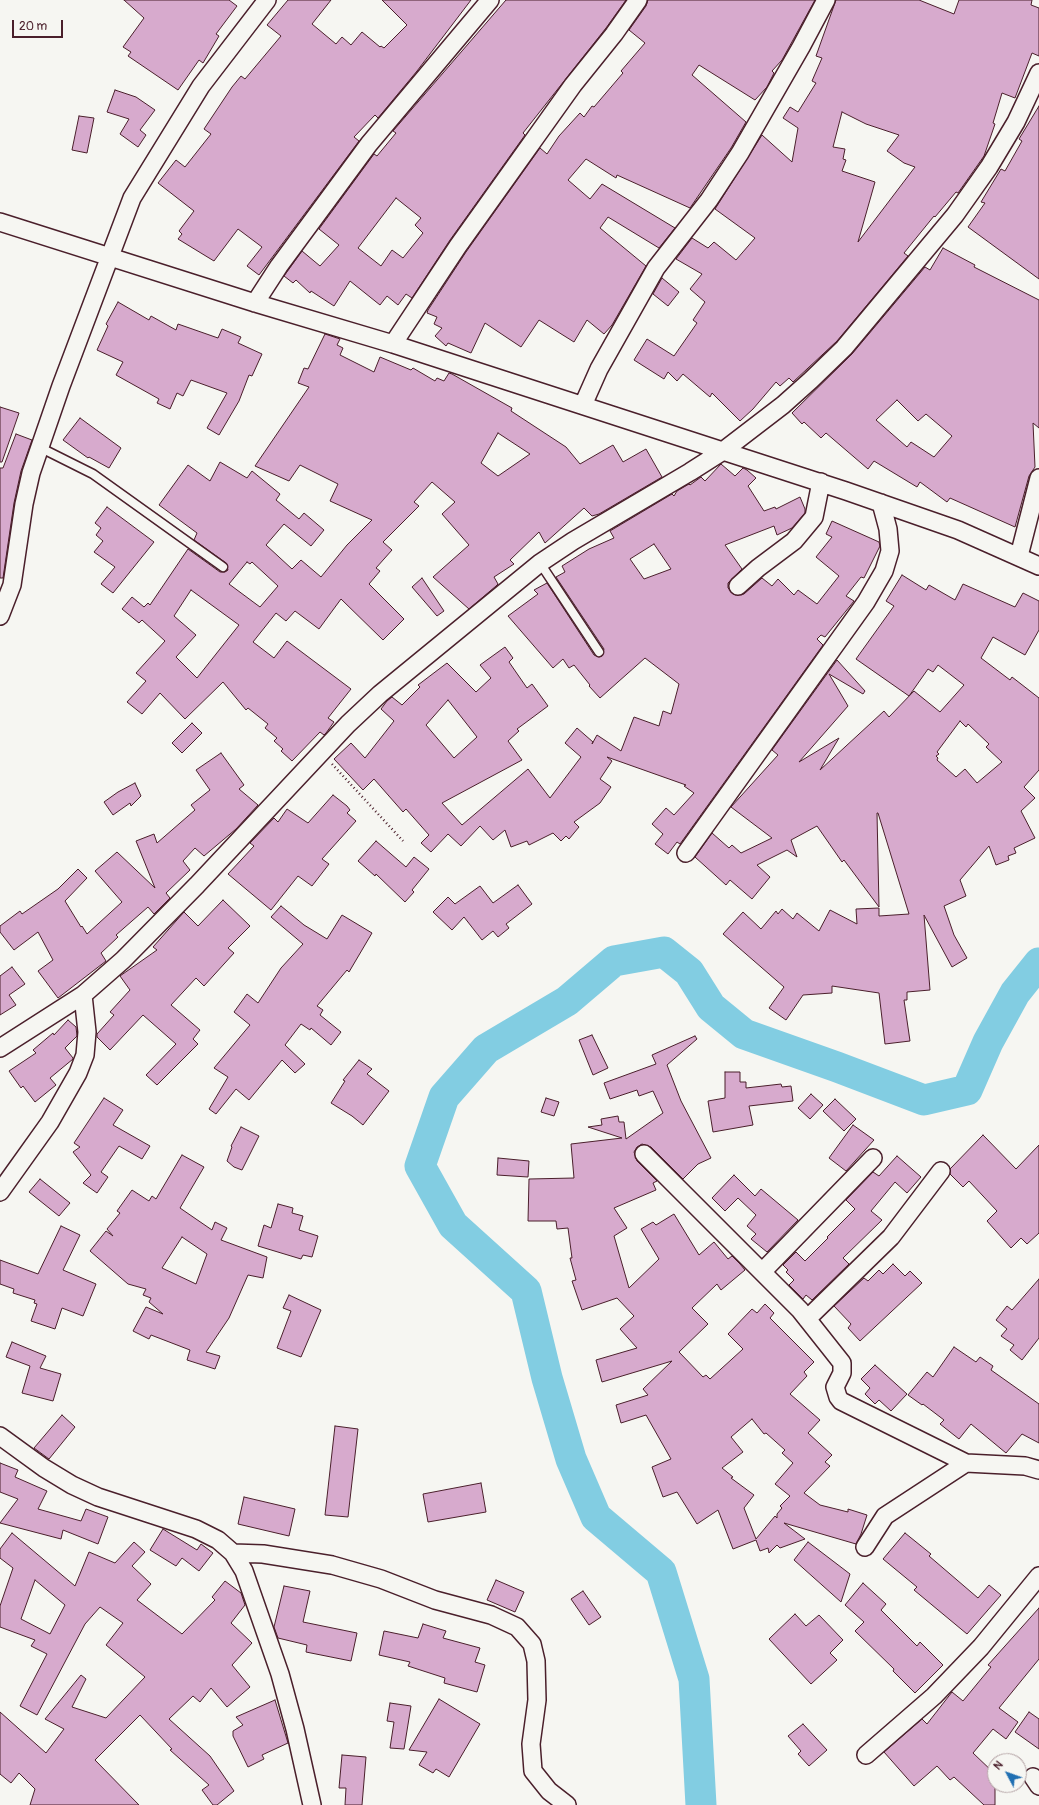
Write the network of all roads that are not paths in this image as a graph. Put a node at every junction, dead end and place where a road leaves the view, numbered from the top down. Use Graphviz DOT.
graph roads {
  1 [pos="267,0"];
  2 [pos="490,0"];
  3 [pos="638,0"];
  4 [pos="826,0"];
  5 [pos="1039,73"];
  6 [pos="0,222"];
  7 [pos="109,257"];
  8 [pos="256,303"];
  9 [pos="393,344"];
  10 [pos="583,405"];
  11 [pos="41,448"];
  12 [pos="723,451"];
  13 [pos="1039,478"];
  14 [pos="821,482"];
  15 [pos="881,503"];
  16 [pos="1019,556"];
  17 [pos="540,563"];
  18 [pos="1039,566"];
  19 [pos="223,567"];
  20 [pos="6,581"];
  21 [pos="738,586"];
  22 [pos="0,616"];
  23 [pos="599,652"];
  24 [pos="686,853"];
  25 [pos="83,995"];
  26 [pos="0,1048"];
  27 [pos="644,1154"];
  28 [pos="873,1158"];
  29 [pos="941,1171"];
  30 [pos="0,1192"];
  31 [pos="762,1272"];
  32 [pos="807,1319"];
  33 [pos="0,1436"];
  34 [pos="966,1463"];
  35 [pos="1039,1470"];
  36 [pos="865,1547"];
  37 [pos="233,1553"];
  38 [pos="1039,1576"];
  39 [pos="866,1755"];
  40 [pos="312,1805"];
  41 [pos="567,1805"];
  1 -- 7 [label="street"];
  2 -- 8 [label="street"];
  3 -- 9 [label="street"];
  4 -- 10 [label="street"];
  5 -- 12 [label="street"];
  6 -- 7 [label="street"];
  7 -- 8 [label="street"];
  7 -- 11 [label="street"];
  8 -- 9 [label="street"];
  9 -- 10 [label="street"];
  10 -- 12 [label="street"];
  11 -- 19 [label="lane"];
  11 -- 20 [label="street"];
  12 -- 14 [label="street"];
  12 -- 17 [label="street"];
  13 -- 16 [label="street"];
  14 -- 15 [label="street"];
  14 -- 21 [label="street"];
  15 -- 16 [label="street"];
  15 -- 24 [label="street"];
  16 -- 18 [label="street"];
  17 -- 23 [label="lane"];
  17 -- 25 [label="street"];
  20 -- 22 [label="street"];
  25 -- 26 [label="street"];
  25 -- 30 [label="street"];
  27 -- 31 [label="street"];
  28 -- 31 [label="street"];
  29 -- 32 [label="street"];
  31 -- 32 [label="street"];
  32 -- 34 [label="street"];
  33 -- 37 [label="street"];
  34 -- 35 [label="street"];
  34 -- 36 [label="street"];
  37 -- 40 [label="street"];
  37 -- 41 [label="street"];
  38 -- 39 [label="street"];
}
